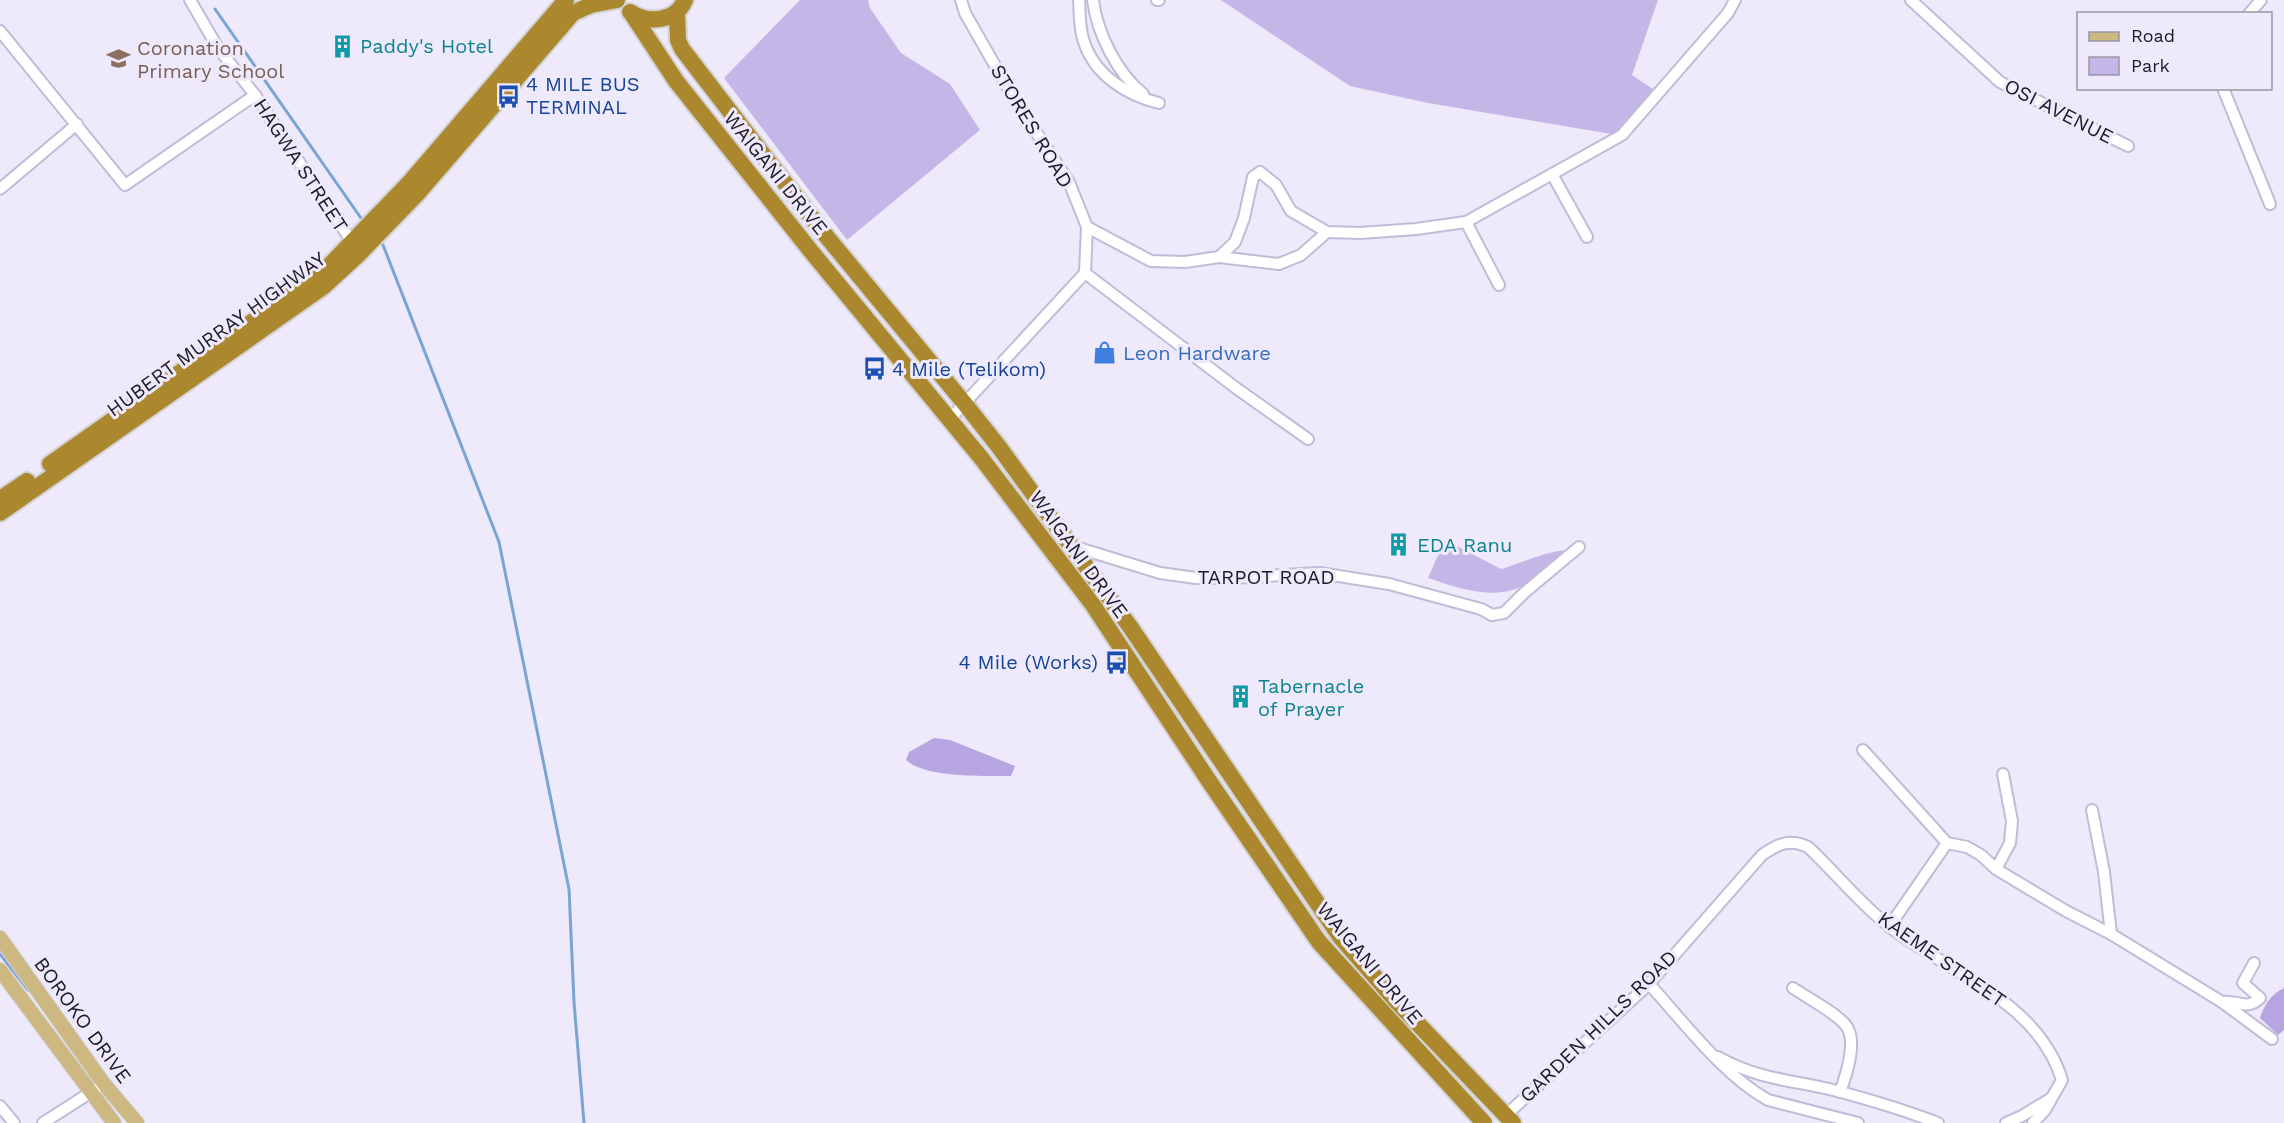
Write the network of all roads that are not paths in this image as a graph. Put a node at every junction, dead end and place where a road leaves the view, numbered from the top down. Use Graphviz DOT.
graph roads {
  1 [pos="189,0"];
  2 [pos="200,0"];
  3 [pos="566,0"];
  4 [pos="617,0"];
  5 [pos="961,0"];
  6 [pos="1079,0"];
  7 [pos="1093,0"];
  8 [pos="1735,0"];
  9 [pos="1911,0"];
  10 [pos="2261,0"];
  11 [pos="681,6"];
  12 [pos="195,11"];
  13 [pos="2250,12"];
  14 [pos="632,14"];
  15 [pos="0,31"];
  16 [pos="2224,90"];
  17 [pos="255,95"];
  18 [pos="76,124"];
  19 [pos="2128,146"];
  20 [pos="1552,174"];
  21 [pos="0,189"];
  22 [pos="2270,204"];
  23 [pos="382,221"];
  24 [pos="1466,222"];
  25 [pos="1087,227"];
  26 [pos="1328,232"];
  27 [pos="1587,237"];
  28 [pos="360,240"];
  29 [pos="1219,257"];
  30 [pos="1085,273"];
  31 [pos="1499,285"];
  32 [pos="965,404"];
  33 [pos="950,419"];
  34 [pos="1308,439"];
  35 [pos="0,499"];
  36 [pos="0,513"];
  37 [pos="1070,545"];
  38 [pos="1579,547"];
  39 [pos="1093,576"];
  40 [pos="1143,682"];
  41 [pos="1863,750"];
  42 [pos="2003,774"];
  43 [pos="2092,810"];
  44 [pos="1947,843"];
  45 [pos="1762,855"];
  46 [pos="1996,870"];
  47 [pos="1324,914"];
  48 [pos="1889,927"];
  49 [pos="2111,934"];
  50 [pos="0,938"];
  51 [pos="2254,963"];
  52 [pos="0,970"];
  53 [pos="1649,984"];
  54 [pos="1793,988"];
  55 [pos="1368,996"];
  56 [pos="1397,1002"];
  57 [pos="2222,1002"];
  58 [pos="2272,1039"];
  59 [pos="1714,1054"];
  60 [pos="104,1084"];
  61 [pos="1447,1084"];
  62 [pos="1840,1092"];
  63 [pos="91,1093"];
  64 [pos="2052,1097"];
  65 [pos="0,1106"];
  66 [pos="1509,1119"];
  67 [pos="14,1123"];
  68 [pos="44,1123"];
  69 [pos="114,1123"];
  70 [pos="137,1123"];
  71 [pos="1484,1123"];
  72 [pos="1858,1123"];
  73 [pos="1938,1123"];
  74 [pos="2006,1123"];
  75 [pos="2033,1123"];
  1 -- 12 [label="street, HAGWA STREET"];
  2 -- 12 [label="street"];
  3 -- 23 [label="highway, HUBERT MURRAY HIGHWAY"];
  4 -- 14 [label="highway, WAIGANI DRIVE"];
  4 -- 23 [label="highway, HUBERT MURRAY HIGHWAY"];
  5 -- 25 [label="street, STORES ROAD"];
  6 -- 7 [label="street"];
  8 -- 20 [label="street"];
  9 -- 19 [label="street, OSI AVENUE"];
  10 -- 13 [label="street"];
  11 -- 14 [label="highway"];
  11 -- 32 [label="highway, WAIGANI DRIVE"];
  12 -- 17 [label="street, HAGWA STREET"];
  14 -- 33 [label="highway, WAIGANI DRIVE"];
  15 -- 18 [label="street"];
  16 -- 22 [label="street"];
  17 -- 18 [label="street"];
  17 -- 28 [label="street, HAGWA STREET"];
  18 -- 21 [label="street"];
  20 -- 24 [label="street"];
  20 -- 27 [label="street"];
  23 -- 28 [label="highway, HUBERT MURRAY HIGHWAY"];
  24 -- 26 [label="street"];
  24 -- 31 [label="street"];
  25 -- 29 [label="street"];
  25 -- 30 [label="street, STORES ROAD"];
  26 -- 29 [label="street"];
  26 -- 29 [label="street"];
  28 -- 35 [label="highway, HUBERT MURRAY HIGHWAY"];
  28 -- 36 [label="highway, HUBERT MURRAY HIGHWAY"];
  30 -- 32 [label="street"];
  30 -- 34 [label="street"];
  32 -- 33 [label="street"];
  32 -- 37 [label="highway, WAIGANI DRIVE"];
  33 -- 40 [label="highway, WAIGANI DRIVE"];
  37 -- 38 [label="street, TARPOT ROAD"];
  37 -- 39 [label="highway, WAIGANI DRIVE"];
  39 -- 40 [label="highway"];
  39 -- 47 [label="highway, WAIGANI DRIVE"];
  40 -- 55 [label="highway, WAIGANI DRIVE"];
  41 -- 44 [label="street"];
  42 -- 46 [label="street"];
  43 -- 49 [label="street"];
  44 -- 46 [label="street"];
  44 -- 48 [label="street"];
  45 -- 48 [label="street, KAEME STREET"];
  45 -- 53 [label="street, GARDEN HILLS ROAD"];
  46 -- 49 [label="street"];
  47 -- 55 [label="highway"];
  47 -- 56 [label="highway, WAIGANI DRIVE"];
  48 -- 64 [label="street, KAEME STREET"];
  49 -- 57 [label="street"];
  50 -- 60 [label="main road, BOROKO DRIVE"];
  51 -- 57 [label="street"];
  52 -- 63 [label="main road, BOROKO DRIVE"];
  53 -- 59 [label="street"];
  53 -- 66 [label="street, GARDEN HILLS ROAD"];
  54 -- 62 [label="street"];
  55 -- 61 [label="highway, WAIGANI DRIVE"];
  56 -- 61 [label="highway"];
  56 -- 66 [label="highway, WAIGANI DRIVE"];
  57 -- 58 [label="street"];
  59 -- 62 [label="street"];
  59 -- 72 [label="street"];
  60 -- 63 [label="street"];
  60 -- 70 [label="main road, BOROKO DRIVE"];
  61 -- 71 [label="highway, WAIGANI DRIVE"];
  62 -- 73 [label="street"];
  63 -- 68 [label="street"];
  63 -- 69 [label="main road, BOROKO DRIVE"];
  64 -- 74 [label="street"];
  64 -- 75 [label="street, KAEME STREET"];
  65 -- 67 [label="street"];
}
